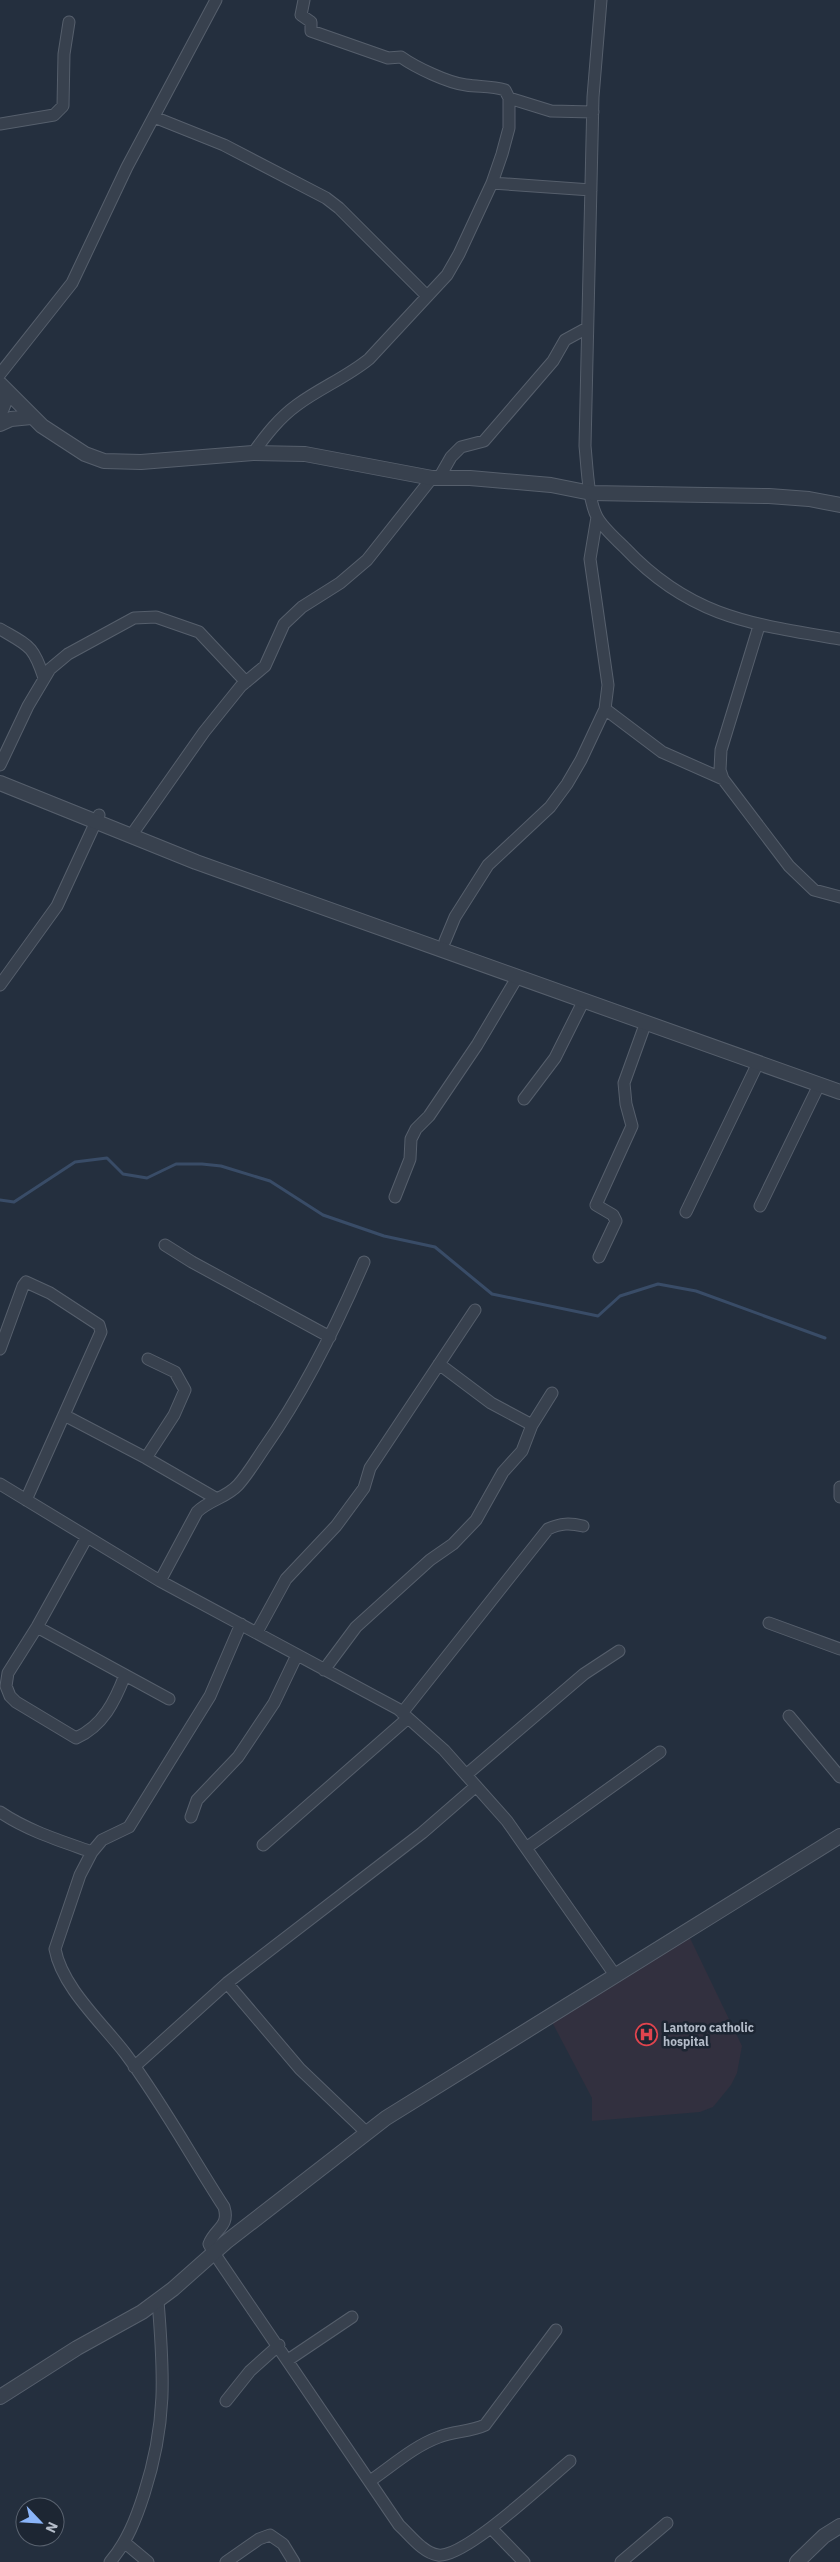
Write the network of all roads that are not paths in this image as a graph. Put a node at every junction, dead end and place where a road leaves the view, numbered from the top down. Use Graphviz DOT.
graph roads {
  1 [pos="216,0"];
  2 [pos="304,0"];
  3 [pos="601,0"];
  4 [pos="69,22"];
  5 [pos="509,98"];
  6 [pos="593,112"];
  7 [pos="154,116"];
  8 [pos="0,124"];
  9 [pos="492,183"];
  10 [pos="591,190"];
  11 [pos="427,296"];
  12 [pos="588,328"];
  13 [pos="0,374"];
  14 [pos="4,388"];
  15 [pos="0,413"];
  16 [pos="31,417"];
  17 [pos="0,424"];
  18 [pos="253,453"];
  19 [pos="435,478"];
  20 [pos="591,493"];
  21 [pos="840,505"];
  22 [pos="597,517"];
  23 [pos="759,626"];
  24 [pos="0,628"];
  25 [pos="840,639"];
  26 [pos="44,678"];
  27 [pos="246,682"];
  28 [pos="605,710"];
  29 [pos="0,765"];
  30 [pos="0,776"];
  31 [pos="723,779"];
  32 [pos="0,783"];
  33 [pos="98,819"];
  34 [pos="135,830"];
  35 [pos="840,897"];
  36 [pos="445,941"];
  37 [pos="518,976"];
  38 [pos="0,985"];
  39 [pos="584,1000"];
  40 [pos="646,1022"];
  41 [pos="758,1063"];
  42 [pos="840,1083"];
  43 [pos="819,1085"];
  44 [pos="840,1092"];
  45 [pos="524,1099"];
  46 [pos="395,1197"];
  47 [pos="760,1206"];
  48 [pos="686,1212"];
  49 [pos="165,1245"];
  50 [pos="599,1257"];
  51 [pos="364,1262"];
  52 [pos="475,1310"];
  53 [pos="330,1337"];
  54 [pos="0,1348"];
  55 [pos="148,1359"];
  56 [pos="439,1364"];
  57 [pos="552,1394"];
  58 [pos="64,1415"];
  59 [pos="532,1425"];
  60 [pos="146,1458"];
  61 [pos="0,1484"];
  62 [pos="840,1487"];
  63 [pos="840,1498"];
  64 [pos="217,1499"];
  65 [pos="26,1500"];
  66 [pos="583,1526"];
  67 [pos="87,1537"];
  68 [pos="160,1581"];
  69 [pos="769,1623"];
  70 [pos="242,1624"];
  71 [pos="37,1627"];
  72 [pos="257,1632"];
  73 [pos="840,1648"];
  74 [pos="619,1652"];
  75 [pos="297,1655"];
  76 [pos="4,1670"];
  77 [pos="324,1670"];
  78 [pos="125,1675"];
  79 [pos="169,1699"];
  80 [pos="405,1716"];
  81 [pos="789,1716"];
  82 [pos="660,1752"];
  83 [pos="466,1775"];
  84 [pos="840,1777"];
  85 [pos="475,1788"];
  86 [pos="0,1812"];
  87 [pos="191,1817"];
  88 [pos="840,1836"];
  89 [pos="263,1845"];
  90 [pos="526,1848"];
  91 [pos="92,1852"];
  92 [pos="615,1975"];
  93 [pos="227,1983"];
  94 [pos="134,2067"];
  95 [pos="367,2133"];
  96 [pos="214,2252"];
  97 [pos="158,2301"];
  98 [pos="352,2317"];
  99 [pos="556,2330"];
  100 [pos="279,2345"];
  101 [pos="288,2360"];
  102 [pos="0,2397"];
  103 [pos="226,2401"];
  104 [pos="570,2461"];
  105 [pos="370,2481"];
  106 [pos="667,2523"];
  107 [pos="840,2526"];
  108 [pos="491,2528"];
  109 [pos="124,2542"];
  110 [pos="437,2559"];
  111 [pos="110,2562"];
  112 [pos="148,2562"];
  113 [pos="226,2562"];
  114 [pos="294,2562"];
  115 [pos="524,2562"];
  116 [pos="621,2562"];
  117 [pos="798,2562"];
  1 -- 7 [label="street"];
  2 -- 5 [label="street"];
  3 -- 6 [label="street"];
  4 -- 8 [label="street"];
  5 -- 6 [label="street"];
  5 -- 9 [label="street"];
  6 -- 10 [label="street"];
  7 -- 11 [label="street"];
  7 -- 13 [label="street"];
  9 -- 10 [label="street"];
  9 -- 11 [label="street"];
  10 -- 12 [label="street"];
  11 -- 18 [label="street"];
  12 -- 19 [label="street"];
  12 -- 20 [label="street"];
  14 -- 15 [label="street"];
  14 -- 16 [label="street"];
  16 -- 17 [label="street"];
  16 -- 18 [label="street"];
  18 -- 19 [label="street"];
  19 -- 20 [label="street"];
  19 -- 27 [label="street"];
  20 -- 21 [label="street"];
  20 -- 22 [label="street"];
  22 -- 23 [label="street"];
  22 -- 28 [label="street"];
  23 -- 25 [label="street"];
  23 -- 31 [label="street"];
  24 -- 26 [label="street"];
  26 -- 27 [label="street"];
  26 -- 29 [label="street"];
  27 -- 34 [label="street"];
  28 -- 31 [label="street"];
  28 -- 36 [label="street"];
  30 -- 33 [label="street"];
  31 -- 35 [label="street"];
  32 -- 33 [label="street"];
  33 -- 34 [label="street"];
  33 -- 37 [label="street"];
  33 -- 38 [label="street"];
  34 -- 36 [label="street"];
  36 -- 42 [label="street"];
  37 -- 39 [label="street"];
  37 -- 46 [label="street"];
  39 -- 40 [label="street"];
  39 -- 45 [label="street"];
  40 -- 41 [label="street"];
  40 -- 50 [label="street"];
  41 -- 43 [label="street"];
  41 -- 48 [label="street"];
  43 -- 44 [label="street"];
  43 -- 47 [label="street"];
  49 -- 53 [label="street"];
  51 -- 53 [label="street"];
  52 -- 56 [label="street"];
  53 -- 64 [label="street"];
  54 -- 58 [label="street"];
  55 -- 60 [label="street"];
  56 -- 59 [label="street"];
  56 -- 72 [label="street"];
  57 -- 59 [label="street"];
  58 -- 60 [label="street"];
  58 -- 65 [label="street"];
  59 -- 77 [label="street"];
  60 -- 64 [label="street"];
  61 -- 65 [label="street"];
  62 -- 63 [label="street"];
  64 -- 68 [label="street"];
  65 -- 67 [label="street"];
  66 -- 80 [label="street"];
  67 -- 68 [label="street"];
  67 -- 71 [label="street"];
  68 -- 70 [label="street"];
  69 -- 73 [label="street"];
  70 -- 72 [label="street"];
  70 -- 91 [label="street"];
  71 -- 76 [label="street"];
  71 -- 78 [label="street"];
  72 -- 75 [label="street"];
  74 -- 83 [label="street"];
  75 -- 77 [label="street"];
  75 -- 87 [label="street"];
  76 -- 78 [label="street"];
  77 -- 80 [label="street"];
  78 -- 79 [label="street"];
  80 -- 83 [label="street"];
  80 -- 89 [label="street"];
  81 -- 84 [label="street"];
  82 -- 90 [label="street"];
  83 -- 85 [label="street"];
  85 -- 90 [label="street"];
  85 -- 93 [label="street"];
  86 -- 91 [label="street"];
  88 -- 92 [label="street"];
  90 -- 92 [label="street"];
  91 -- 94 [label="street"];
  92 -- 95 [label="street"];
  93 -- 94 [label="street"];
  93 -- 95 [label="street"];
  94 -- 96 [label="street"];
  95 -- 96 [label="street"];
  96 -- 97 [label="street"];
  96 -- 100 [label="street"];
  97 -- 102 [label="street"];
  97 -- 109 [label="street"];
  98 -- 101 [label="street"];
  99 -- 105 [label="street"];
  100 -- 101 [label="street"];
  100 -- 103 [label="street"];
  101 -- 105 [label="street"];
  104 -- 108 [label="street"];
  105 -- 110 [label="street"];
  106 -- 116 [label="street"];
  107 -- 117 [label="street"];
  108 -- 110 [label="street"];
  108 -- 115 [label="street"];
  109 -- 111 [label="street"];
  109 -- 112 [label="street"];
  113 -- 114 [label="street"];
}
